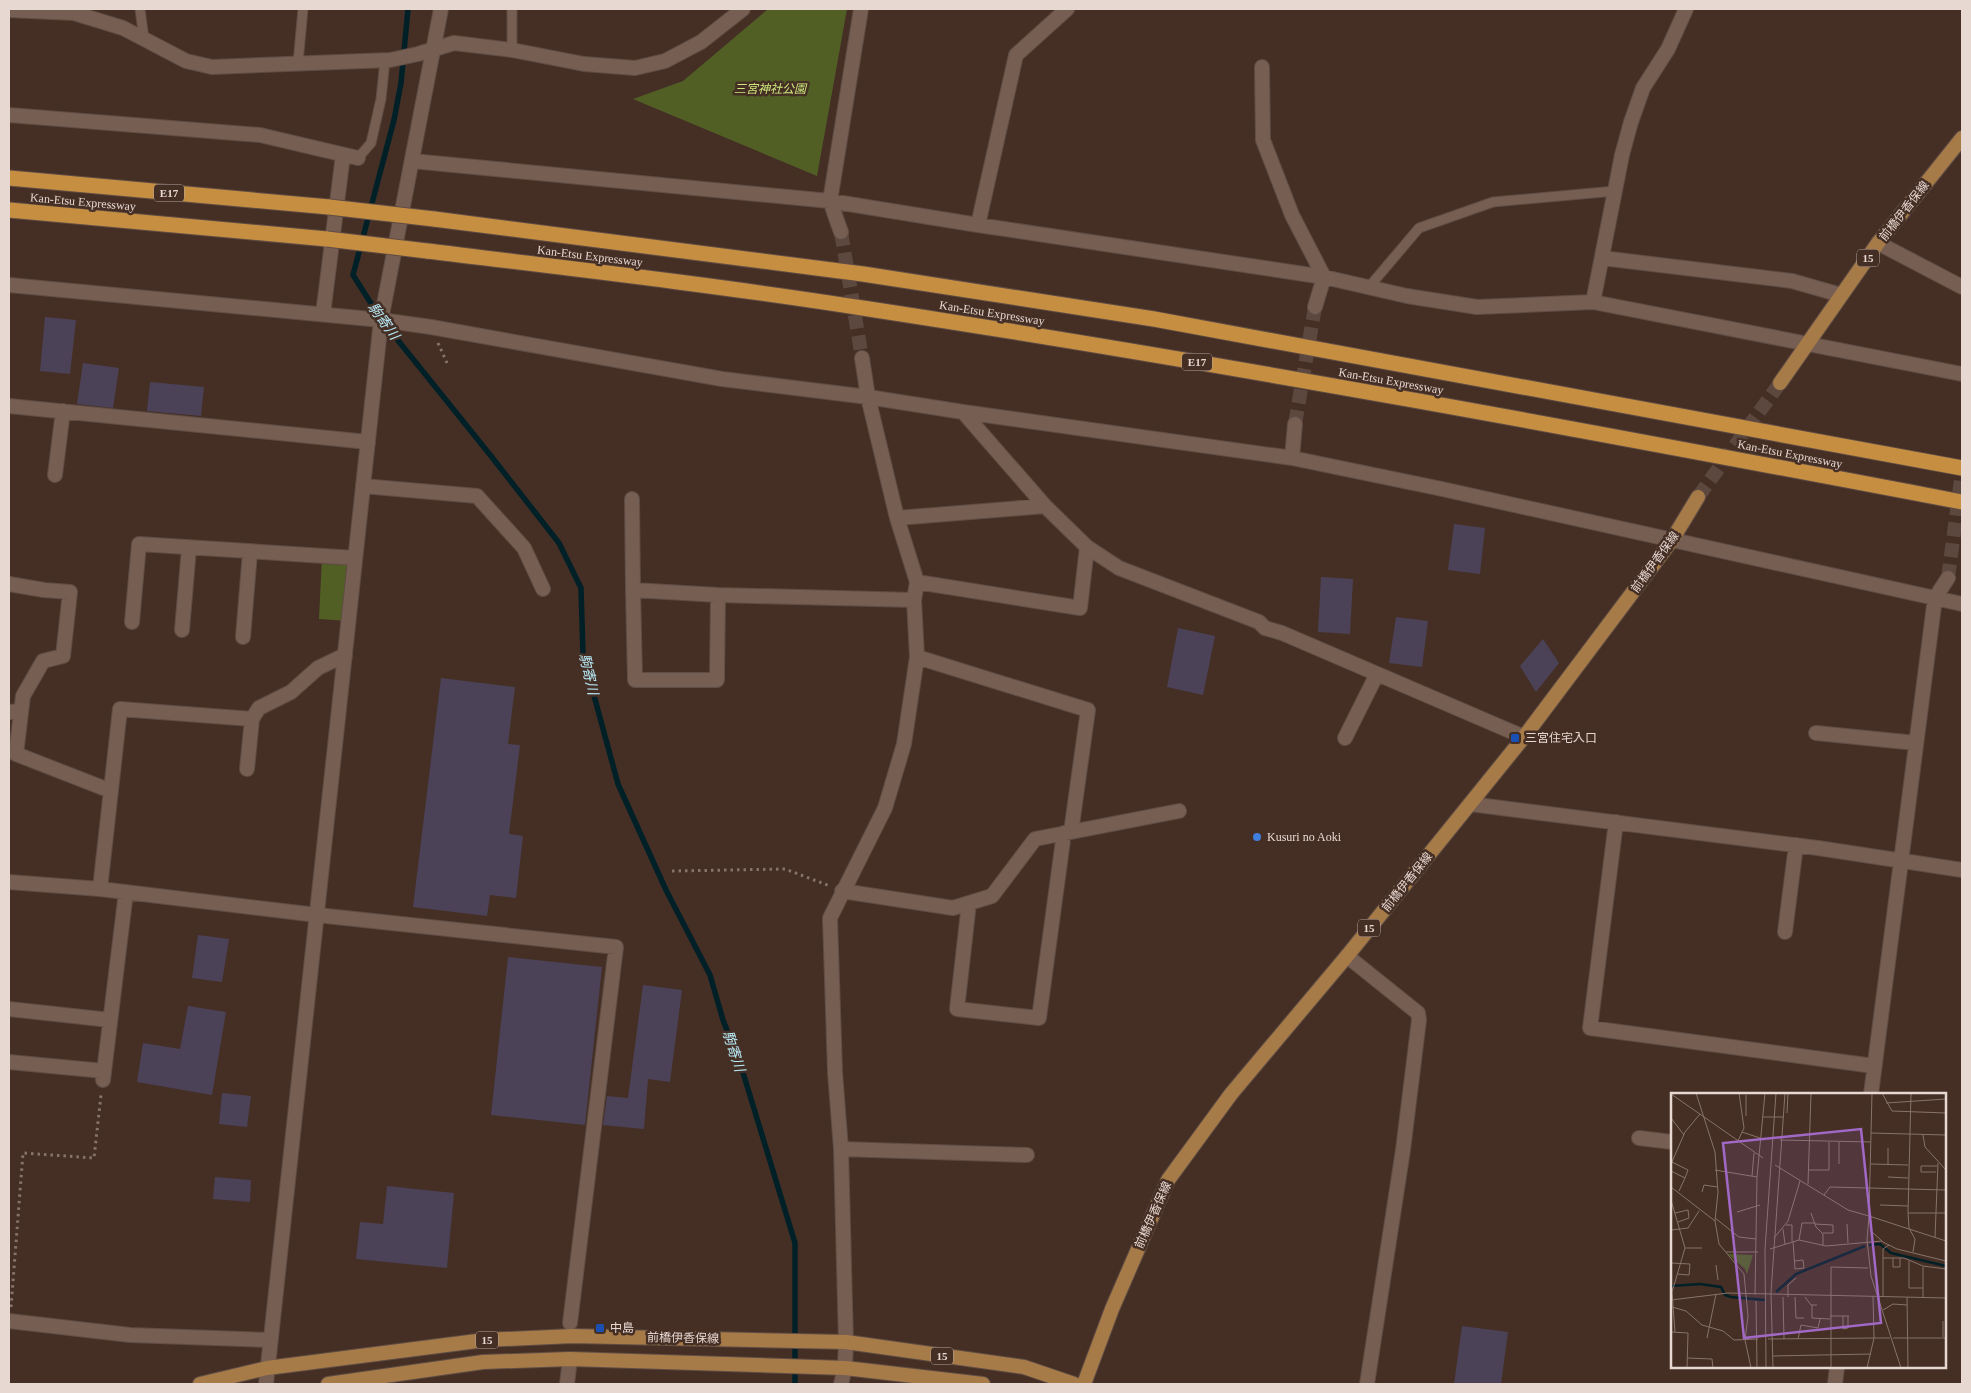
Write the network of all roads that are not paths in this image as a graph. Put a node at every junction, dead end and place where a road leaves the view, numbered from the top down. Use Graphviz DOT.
graph roads {
  1 [pos="140,9"];
  2 [pos="303,9"];
  3 [pos="440,9"];
  4 [pos="512,9"];
  5 [pos="743,9"];
  6 [pos="861,9"];
  7 [pos="1068,9"];
  8 [pos="1686,9"];
  9 [pos="9,10"];
  10 [pos="144,39"];
  11 [pos="434,48"];
  12 [pos="512,50"];
  13 [pos="388,60"];
  14 [pos="298,63"];
  15 [pos="1262,67"];
  16 [pos="9,116"];
  17 [pos="1961,141"];
  18 [pos="344,155"];
  19 [pos="358,158"];
  20 [pos="412,161"];
  21 [pos="9,178"];
  22 [pos="1615,191"];
  23 [pos="830,201"];
  24 [pos="9,210"];
  25 [pos="978,225"];
  26 [pos="841,232"];
  27 [pos="1878,244"];
  28 [pos="1602,258"];
  29 [pos="1324,277"];
  30 [pos="9,285"];
  31 [pos="1369,287"];
  32 [pos="1962,287"];
  33 [pos="1841,295"];
  34 [pos="1593,302"];
  35 [pos="1315,308"];
  36 [pos="323,314"];
  37 [pos="381,320"];
  38 [pos="1806,345"];
  39 [pos="862,358"];
  40 [pos="1962,374"];
  41 [pos="1780,383"];
  42 [pos="868,396"];
  43 [pos="9,406"];
  44 [pos="63,411"];
  45 [pos="963,412"];
  46 [pos="1295,424"];
  47 [pos="368,442"];
  48 [pos="1292,458"];
  49 [pos="1962,468"];
  50 [pos="55,476"];
  51 [pos="363,486"];
  52 [pos="1698,498"];
  53 [pos="632,499"];
  54 [pos="1962,502"];
  55 [pos="1045,506"];
  56 [pos="897,518"];
  57 [pos="1672,540"];
  58 [pos="1087,547"];
  59 [pos="189,548"];
  60 [pos="250,552"];
  61 [pos="356,558"];
  62 [pos="1948,578"];
  63 [pos="917,582"];
  64 [pos="9,584"];
  65 [pos="543,590"];
  66 [pos="633,590"];
  67 [pos="718,596"];
  68 [pos="1935,598"];
  69 [pos="914,600"];
  70 [pos="1962,604"];
  71 [pos="132,622"];
  72 [pos="182,630"];
  73 [pos="243,637"];
  74 [pos="345,655"];
  75 [pos="917,657"];
  76 [pos="1376,674"];
  77 [pos="15,712"];
  78 [pos="252,719"];
  79 [pos="1816,733"];
  80 [pos="1524,737"];
  81 [pos="1345,738"];
  82 [pos="1916,743"];
  83 [pos="247,769"];
  84 [pos="111,791"];
  85 [pos="1470,804"];
  86 [pos="1179,811"];
  87 [pos="1616,822"];
  88 [pos="1068,832"];
  89 [pos="1796,845"];
  90 [pos="1900,862"];
  91 [pos="1962,870"];
  92 [pos="9,882"];
  93 [pos="100,889"];
  94 [pos="842,891"];
  95 [pos="126,892"];
  96 [pos="969,903"];
  97 [pos="317,915"];
  98 [pos="1785,932"];
  99 [pos="1347,956"];
  100 [pos="9,1009"];
  101 [pos="110,1020"];
  102 [pos="9,1062"];
  103 [pos="1874,1066"];
  104 [pos="1871,1093"];
  105 [pos="1639,1138"];
  106 [pos="1671,1142"];
  107 [pos="841,1150"];
  108 [pos="1026,1155"];
  109 [pos="9,1321"];
  110 [pos="570,1323"];
  111 [pos="270,1340"];
  112 [pos="846,1342"];
  113 [pos="570,1359"];
  114 [pos="267,1368"];
  115 [pos="845,1368"];
  116 [pos="1837,1368"];
  117 [pos="944,1382"];
  118 [pos="200,1384"];
  119 [pos="266,1384"];
  120 [pos="328,1384"];
  121 [pos="567,1384"];
  122 [pos="841,1384"];
  123 [pos="983,1384"];
  124 [pos="1074,1384"];
  125 [pos="1084,1384"];
  126 [pos="1367,1384"];
  127 [pos="1835,1384"];
  1 -- 10 [label="lane"];
  2 -- 14 [label="lane"];
  3 -- 11 [label="street"];
  4 -- 12 [label="lane"];
  5 -- 12 [label="street"];
  6 -- 23 [label="street"];
  7 -- 25 [label="street"];
  8 -- 22 [label="street"];
  9 -- 10 [label="street"];
  10 -- 14 [label="street"];
  11 -- 12 [label="street"];
  11 -- 13 [label="street"];
  11 -- 20 [label="street"];
  13 -- 14 [label="street"];
  13 -- 19 [label="lane"];
  15 -- 29 [label="street"];
  16 -- 18 [label="street"];
  17 -- 27 [label="main road, 前橋伊香保線 / 15"];
  18 -- 19 [label="street"];
  18 -- 36 [label="street"];
  20 -- 23 [label="street"];
  20 -- 37 [label="street"];
  21 -- 49 [label="highway, Kan-Etsu Expressway / E17, bridge"];
  22 -- 28 [label="street"];
  22 -- 31 [label="lane"];
  23 -- 25 [label="street"];
  23 -- 26 [label="street"];
  24 -- 54 [label="highway, Kan-Etsu Expressway / E17, bridge"];
  25 -- 29 [label="street"];
  27 -- 32 [label="street"];
  27 -- 33 [label="main road, 前橋伊香保線 / 15"];
  28 -- 33 [label="street"];
  28 -- 34 [label="street"];
  29 -- 31 [label="street"];
  29 -- 35 [label="street"];
  30 -- 36 [label="street"];
  31 -- 34 [label="street"];
  33 -- 38 [label="main road, 前橋伊香保線 / 15"];
  34 -- 38 [label="street"];
  36 -- 37 [label="street"];
  37 -- 42 [label="street"];
  37 -- 47 [label="street"];
  38 -- 40 [label="street"];
  38 -- 41 [label="main road, 前橋伊香保線 / 15"];
  39 -- 42 [label="street"];
  42 -- 45 [label="street"];
  42 -- 56 [label="street"];
  43 -- 44 [label="street"];
  44 -- 47 [label="street"];
  44 -- 50 [label="street"];
  45 -- 48 [label="street"];
  45 -- 55 [label="street"];
  46 -- 48 [label="street"];
  47 -- 51 [label="street"];
  48 -- 57 [label="street"];
  51 -- 61 [label="street"];
  51 -- 65 [label="street"];
  52 -- 57 [label="main road, 前橋伊香保線 / 15"];
  53 -- 66 [label="street"];
  55 -- 56 [label="street"];
  55 -- 58 [label="street"];
  56 -- 63 [label="street"];
  57 -- 68 [label="street"];
  57 -- 80 [label="main road, 前橋伊香保線 / 15"];
  58 -- 63 [label="street"];
  58 -- 76 [label="street"];
  59 -- 60 [label="street"];
  59 -- 71 [label="street"];
  59 -- 72 [label="street"];
  60 -- 61 [label="street"];
  60 -- 73 [label="street"];
  61 -- 74 [label="street"];
  62 -- 68 [label="street"];
  63 -- 69 [label="street"];
  64 -- 77 [label="street"];
  66 -- 67 [label="street"];
  66 -- 67 [label="street"];
  67 -- 69 [label="street"];
  68 -- 70 [label="street"];
  68 -- 82 [label="street"];
  69 -- 75 [label="street"];
  74 -- 78 [label="street"];
  74 -- 97 [label="street"];
  75 -- 88 [label="street"];
  75 -- 94 [label="street"];
  76 -- 80 [label="street"];
  76 -- 81 [label="street"];
  77 -- 84 [label="street"];
  78 -- 83 [label="street"];
  78 -- 84 [label="street"];
  79 -- 82 [label="street"];
  80 -- 85 [label="main road, 前橋伊香保線 / 15"];
  82 -- 90 [label="street"];
  84 -- 93 [label="street"];
  85 -- 87 [label="street"];
  85 -- 99 [label="main road, 前橋伊香保線 / 15"];
  86 -- 88 [label="street"];
  87 -- 89 [label="street"];
  87 -- 103 [label="street"];
  88 -- 96 [label="street"];
  88 -- 96 [label="street"];
  89 -- 90 [label="street"];
  89 -- 98 [label="street"];
  90 -- 91 [label="street"];
  90 -- 103 [label="street"];
  92 -- 93 [label="street"];
  93 -- 95 [label="street"];
  94 -- 96 [label="street"];
  94 -- 107 [label="street"];
  95 -- 97 [label="street"];
  95 -- 101 [label="street"];
  97 -- 110 [label="street"];
  97 -- 111 [label="street"];
  99 -- 125 [label="main road, 前橋伊香保線 / 15"];
  99 -- 126 [label="street"];
  100 -- 101 [label="street"];
  101 -- 102 [label="street"];
  103 -- 104 [label="street"];
  105 -- 106 [label="street"];
  107 -- 108 [label="street"];
  107 -- 112 [label="street"];
  109 -- 111 [label="street"];
  111 -- 114 [label="street"];
  112 -- 114 [label="main road, 前橋伊香保線 / 15"];
  112 -- 115 [label="street"];
  112 -- 124 [label="main road, 前橋伊香保線 / 15"];
  113 -- 115 [label="main road, 前橋伊香保線 / 15"];
  113 -- 120 [label="main road, 前橋伊香保線 / 15"];
  113 -- 121 [label="street"];
  114 -- 118 [label="main road, 前橋伊香保線 / 15"];
  114 -- 119 [label="street"];
  115 -- 117 [label="main road, 前橋伊香保線 / 15"];
  115 -- 122 [label="street"];
  116 -- 127 [label="street"];
  117 -- 123 [label="main road, 前橋伊香保線 / 15"];
}
